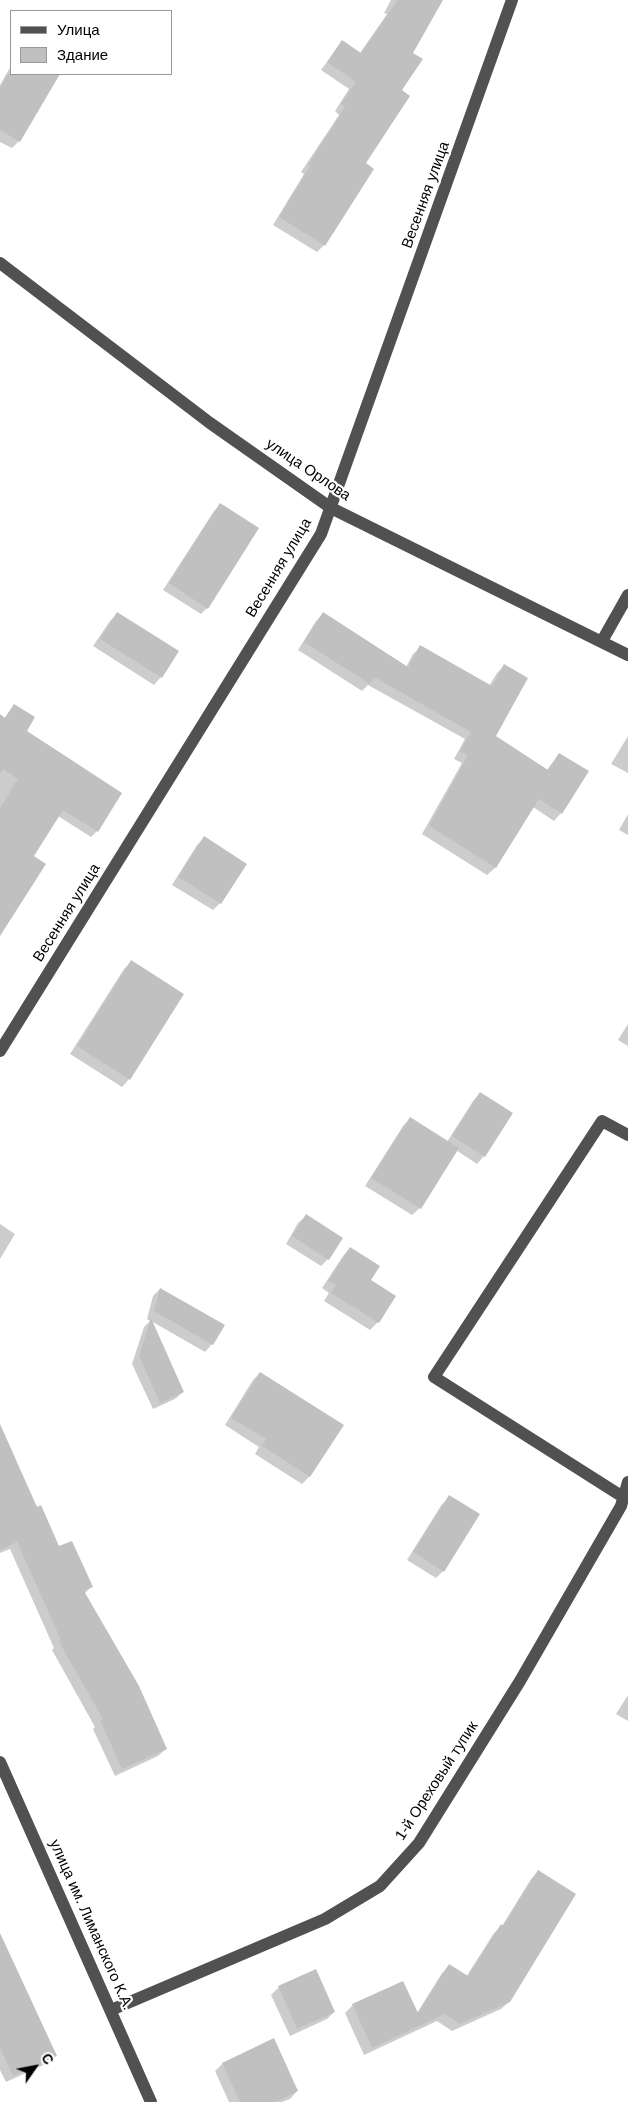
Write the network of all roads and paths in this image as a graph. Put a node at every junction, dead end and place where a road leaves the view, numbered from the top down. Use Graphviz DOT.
graph roads {
  1 [pos="512,0"];
  2 [pos="0,264"];
  3 [pos="331,508"];
  4 [pos="628,595"];
  5 [pos="602,641"];
  6 [pos="628,655"];
  7 [pos="0,1051"];
  8 [pos="628,1135"];
  9 [pos="628,1482"];
  10 [pos="624,1497"];
  11 [pos="0,1762"];
  12 [pos="111,2010"];
  13 [pos="151,2102"];
  1 -- 3 [label="street, Весенняя улица"];
  2 -- 3 [label="street, улица Орлова"];
  3 -- 5 [label="street, улица Орлова"];
  3 -- 7 [label="street, Весенняя улица"];
  4 -- 5 [label="street"];
  5 -- 6 [label="street, улица Орлова"];
  8 -- 10 [label="street"];
  9 -- 10 [label="street, 1-й Ореховый тупик"];
  10 -- 12 [label="street, 1-й Ореховый тупик"];
  11 -- 12 [label="street, улица им. Лиманского К.А."];
  12 -- 13 [label="street, улица им. Лиманского К.А."];
}
